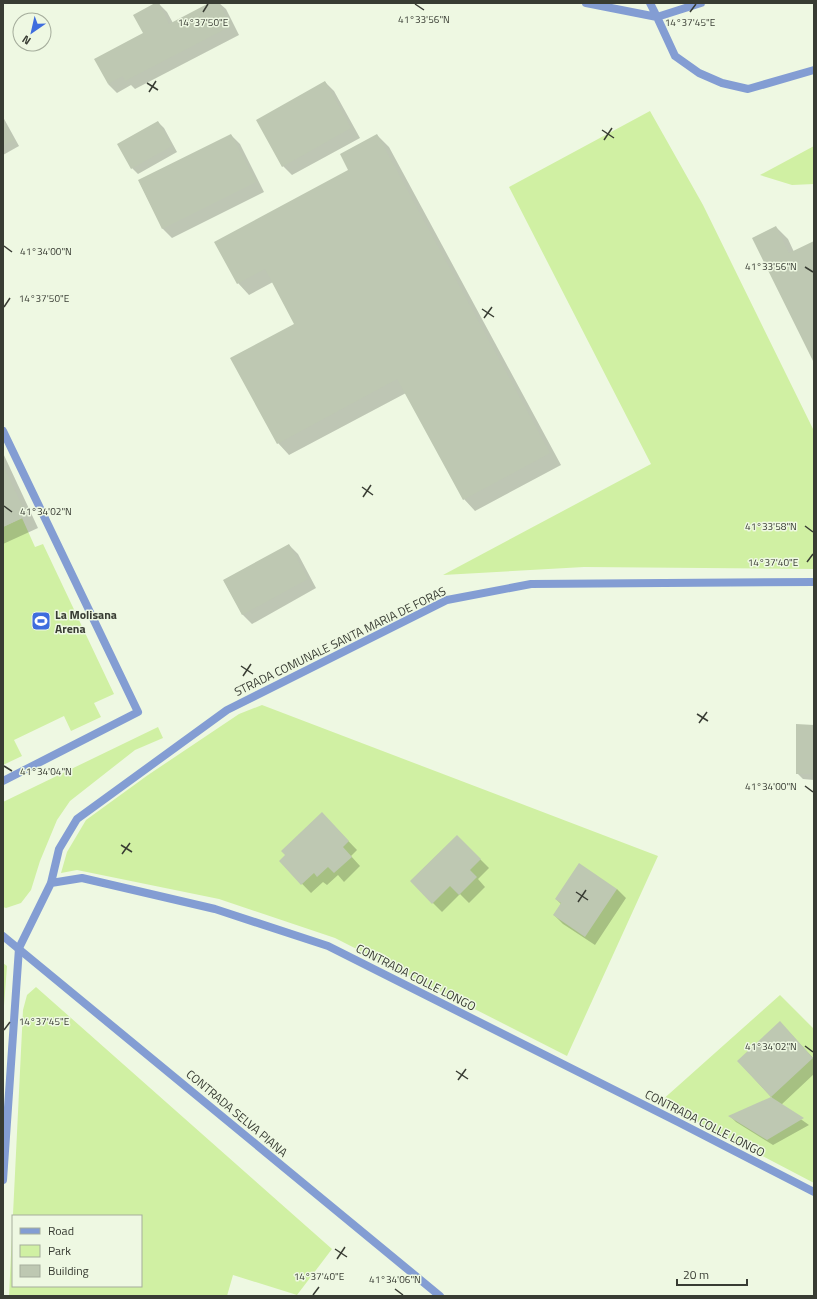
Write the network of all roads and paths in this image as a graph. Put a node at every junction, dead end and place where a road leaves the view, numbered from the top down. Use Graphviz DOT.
graph roads {
  1 [pos="586,3"];
  2 [pos="650,3"];
  3 [pos="701,3"];
  4 [pos="657,17"];
  5 [pos="814,70"];
  6 [pos="3,431"];
  7 [pos="814,582"];
  8 [pos="3,781"];
  9 [pos="51,883"];
  10 [pos="3,936"];
  11 [pos="18,948"];
  12 [pos="3,1180"];
  13 [pos="814,1192"];
  14 [pos="440,1296"];
  1 -- 4 [label="street"];
  2 -- 4 [label="street"];
  3 -- 4 [label="street"];
  4 -- 5 [label="street"];
  6 -- 8 [label="street"];
  7 -- 9 [label="street, STRADA COMUNALE SANTA MARIA DE FORAS"];
  9 -- 11 [label="street"];
  9 -- 13 [label="street, CONTRADA COLLE LONGO"];
  10 -- 11 [label="street, CONTRADA SELVA PIANA"];
  11 -- 12 [label="street"];
  11 -- 14 [label="street, CONTRADA SELVA PIANA"];
}
